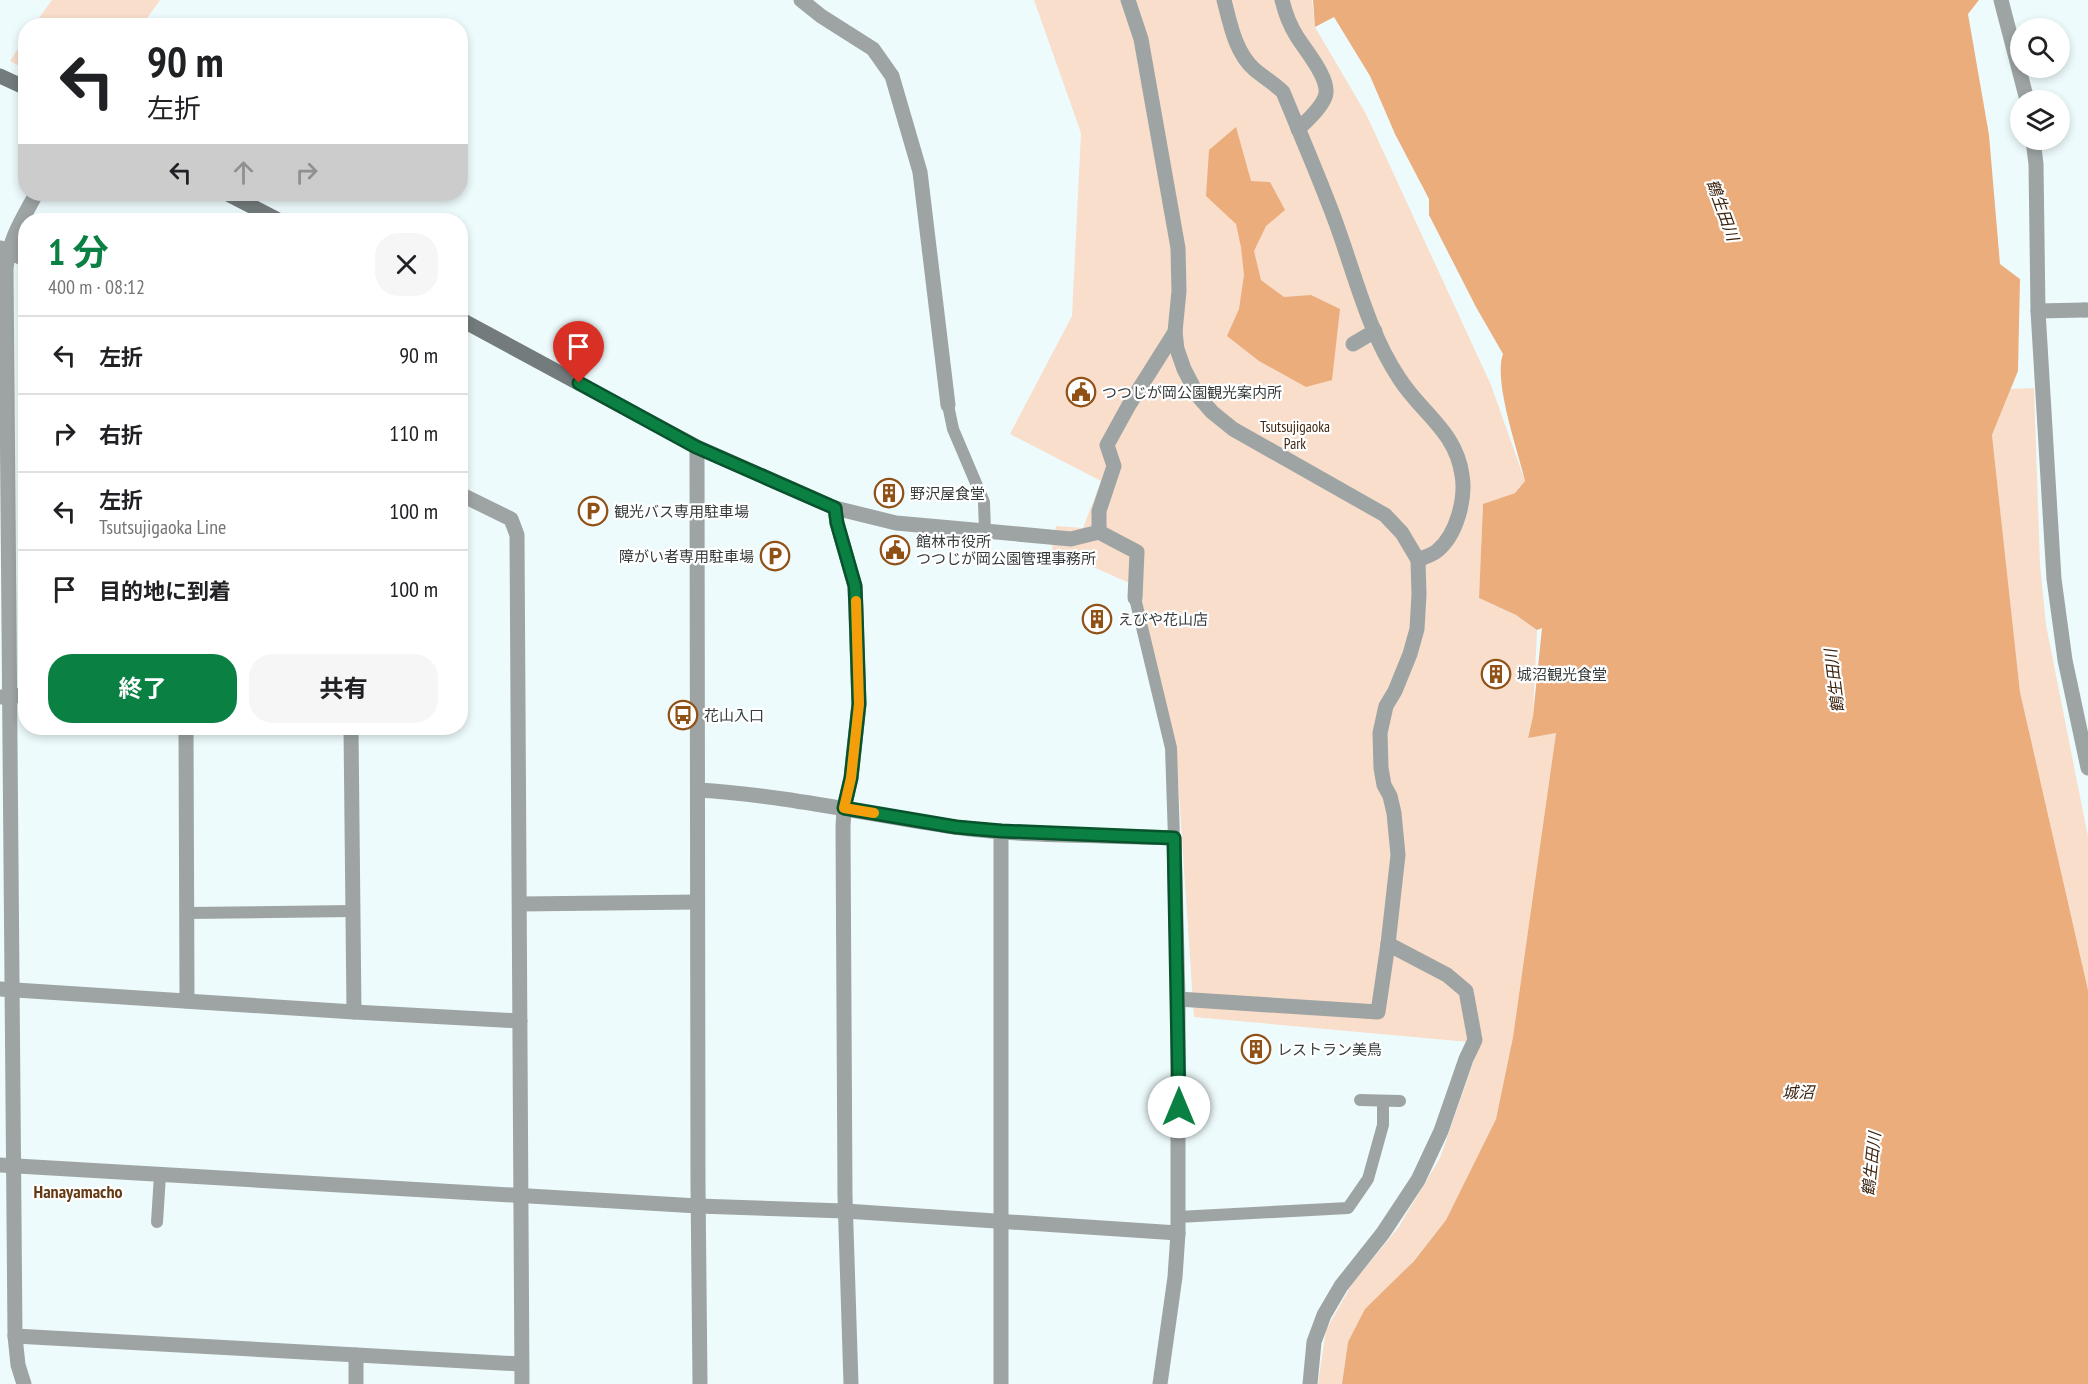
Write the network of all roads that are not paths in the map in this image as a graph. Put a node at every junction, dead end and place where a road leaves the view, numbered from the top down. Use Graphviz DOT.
graph roads {
  1 [pos="801,0"];
  2 [pos="1128,0"];
  3 [pos="1224,0"];
  4 [pos="1282,0"];
  5 [pos="2001,0"];
  6 [pos="0,76"];
  7 [pos="18,84"];
  8 [pos="2024,90"];
  9 [pos="1298,129"];
  10 [pos="2034,150"];
  11 [pos="241,201"];
  12 [pos="265,213"];
  13 [pos="18,228"];
  14 [pos="4,249"];
  15 [pos="18,256"];
  16 [pos="2086,310"];
  17 [pos="2038,311"];
  18 [pos="468,323"];
  19 [pos="1375,331"];
  20 [pos="1175,332"];
  21 [pos="1353,344"];
  22 [pos="3,390"];
  23 [pos="948,405"];
  24 [pos="696,447"];
  25 [pos="468,498"];
  26 [pos="835,508"];
  27 [pos="985,531"];
  28 [pos="1099,531"];
  29 [pos="1418,560"];
  30 [pos="1135,598"];
  31 [pos="4,696"];
  32 [pos="186,735"];
  33 [pos="351,735"];
  34 [pos="2088,768"];
  35 [pos="698,790"];
  36 [pos="844,808"];
  37 [pos="1001,831"];
  38 [pos="1174,838"];
  39 [pos="697,902"];
  40 [pos="520,904"];
  41 [pos="353,911"];
  42 [pos="187,913"];
  43 [pos="1388,944"];
  44 [pos="6,989"];
  45 [pos="1178,999"];
  46 [pos="188,1001"];
  47 [pos="354,1012"];
  48 [pos="520,1021"];
  49 [pos="1360,1100"];
  50 [pos="1383,1101"];
  51 [pos="1400,1101"];
  52 [pos="6,1166"];
  53 [pos="160,1175"];
  54 [pos="521,1195"];
  55 [pos="698,1206"];
  56 [pos="845,1211"];
  57 [pos="1178,1217"];
  58 [pos="157,1222"];
  59 [pos="1001,1222"];
  60 [pos="1178,1233"];
  61 [pos="15,1336"];
  62 [pos="356,1355"];
  63 [pos="521,1364"];
  64 [pos="24,1384"];
  65 [pos="356,1384"];
  66 [pos="522,1384"];
  67 [pos="700,1384"];
  68 [pos="851,1384"];
  69 [pos="1001,1384"];
  70 [pos="1160,1384"];
  71 [pos="1310,1384"];
  1 -- 23 [label="street"];
  2 -- 20 [label="street"];
  3 -- 9 [label="street"];
  4 -- 9 [label="street"];
  5 -- 8 [label="street"];
  6 -- 7 [label="main road"];
  9 -- 19 [label="street"];
  10 -- 17 [label="street"];
  11 -- 12 [label="main road"];
  13 -- 14 [label="street"];
  14 -- 15 [label="street"];
  14 -- 22 [label="street"];
  16 -- 17 [label="street"];
  17 -- 34 [label="street"];
  18 -- 24 [label="main road"];
  19 -- 21 [label="street"];
  19 -- 29 [label="street"];
  20 -- 28 [label="street"];
  20 -- 29 [label="street"];
  22 -- 31 [label="street"];
  23 -- 27 [label="lane"];
  24 -- 26 [label="main road"];
  24 -- 35 [label="street"];
  25 -- 40 [label="street"];
  26 -- 27 [label="street"];
  26 -- 36 [label="street"];
  27 -- 28 [label="street"];
  28 -- 30 [label="street"];
  29 -- 43 [label="street"];
  30 -- 38 [label="lane"];
  31 -- 44 [label="street"];
  32 -- 42 [label="street"];
  33 -- 41 [label="street"];
  35 -- 36 [label="street"];
  35 -- 39 [label="street"];
  36 -- 37 [label="street"];
  36 -- 56 [label="street"];
  37 -- 38 [label="street"];
  37 -- 59 [label="street"];
  38 -- 45 [label="street"];
  39 -- 40 [label="street"];
  39 -- 55 [label="street"];
  40 -- 48 [label="street"];
  41 -- 42 [label="lane"];
  41 -- 47 [label="street"];
  42 -- 46 [label="street"];
  43 -- 45 [label="street"];
  43 -- 71 [label="street"];
  44 -- 46 [label="street"];
  44 -- 52 [label="street"];
  45 -- 57 [label="street"];
  46 -- 47 [label="street"];
  47 -- 48 [label="street"];
  48 -- 54 [label="street"];
  49 -- 50 [label="lane"];
  50 -- 51 [label="lane"];
  50 -- 57 [label="lane"];
  52 -- 53 [label="street"];
  52 -- 61 [label="street"];
  53 -- 54 [label="street"];
  53 -- 58 [label="lane"];
  54 -- 55 [label="street"];
  54 -- 63 [label="street"];
  55 -- 56 [label="street"];
  55 -- 67 [label="street"];
  56 -- 59 [label="street"];
  56 -- 68 [label="street"];
  57 -- 60 [label="street"];
  59 -- 60 [label="street"];
  59 -- 69 [label="street"];
  60 -- 70 [label="street"];
  61 -- 62 [label="street"];
  61 -- 64 [label="street"];
  62 -- 63 [label="street"];
  62 -- 65 [label="street"];
  63 -- 66 [label="street"];
}
